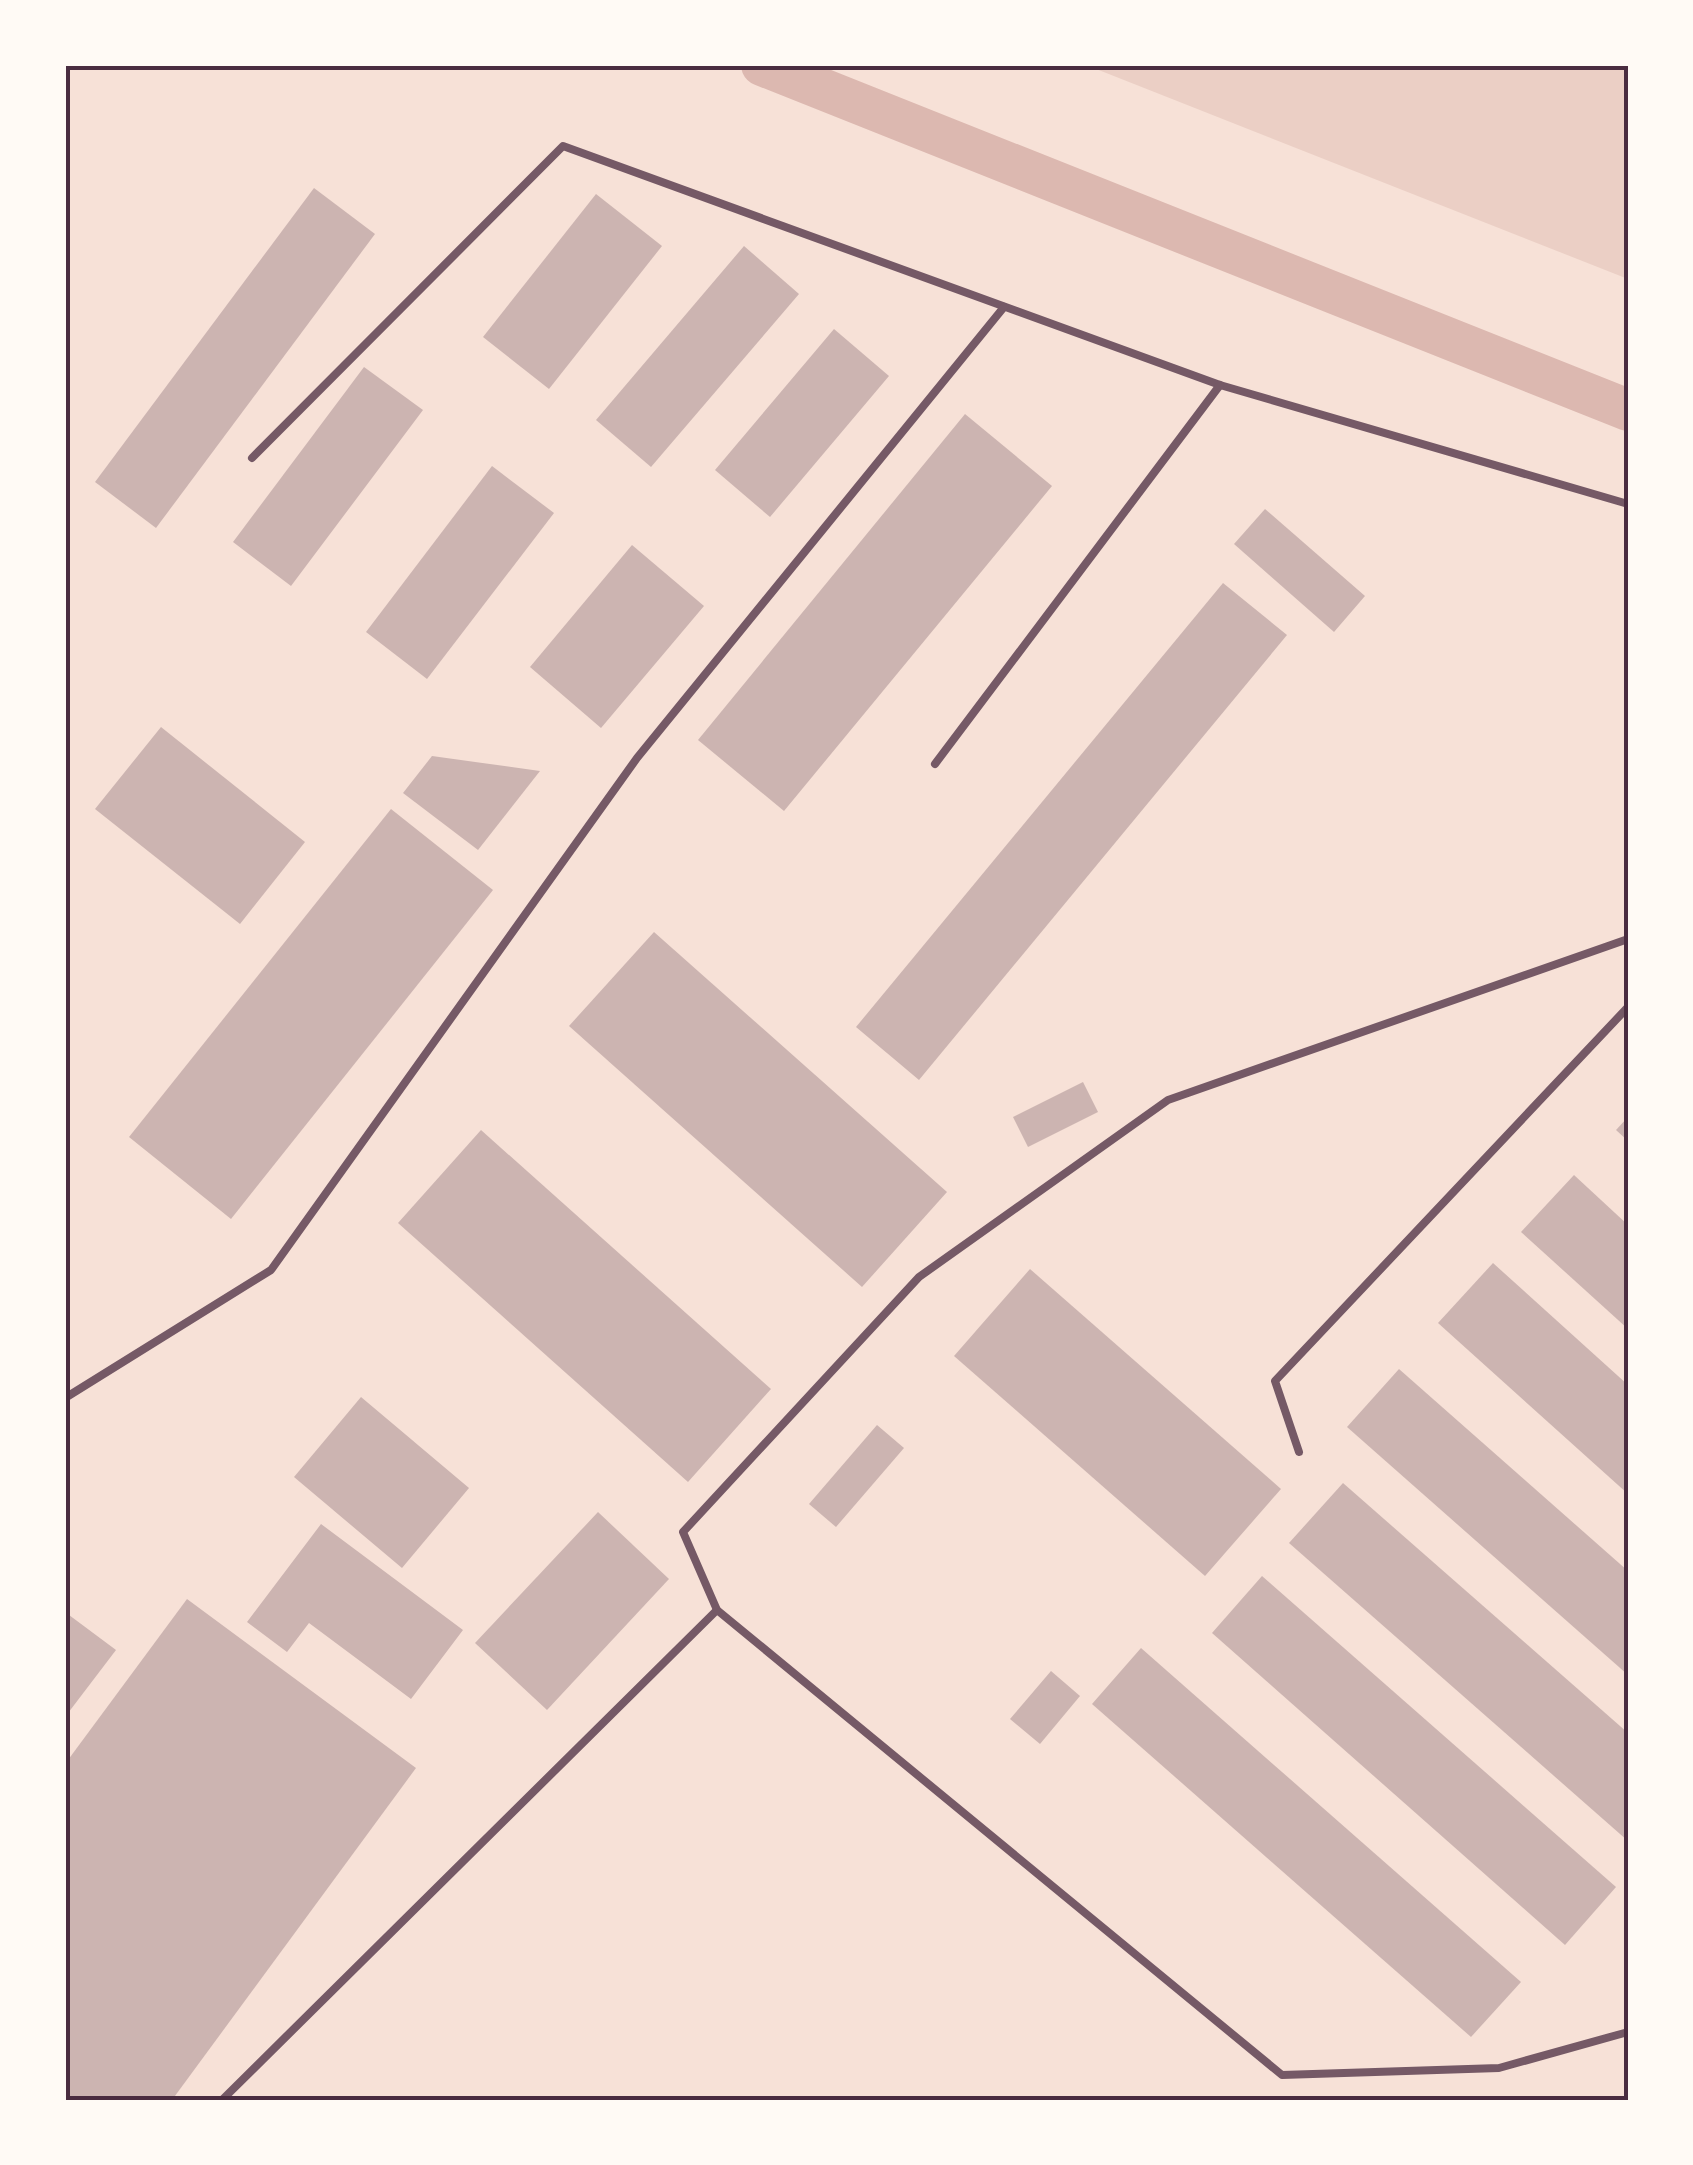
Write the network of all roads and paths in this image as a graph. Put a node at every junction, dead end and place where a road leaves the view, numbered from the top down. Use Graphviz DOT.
graph roads {
  1 [pos="1004,307"];
  2 [pos="1220,385"];
  3 [pos="252,458"];
  4 [pos="1628,504"];
  5 [pos="935,764"];
  6 [pos="1627,940"];
  7 [pos="1628,1007"];
  8 [pos="65,1398"];
  9 [pos="1299,1452"];
  10 [pos="717,1610"];
  11 [pos="1628,2032"];
  12 [pos="222,2100"];
  1 -- 2 [label="lane"];
  1 -- 3 [label="lane"];
  1 -- 8 [label="lane"];
  2 -- 4 [label="lane"];
  2 -- 5 [label="lane"];
  6 -- 10 [label="lane"];
  7 -- 9 [label="lane"];
  10 -- 11 [label="lane"];
  10 -- 12 [label="lane"];
}
